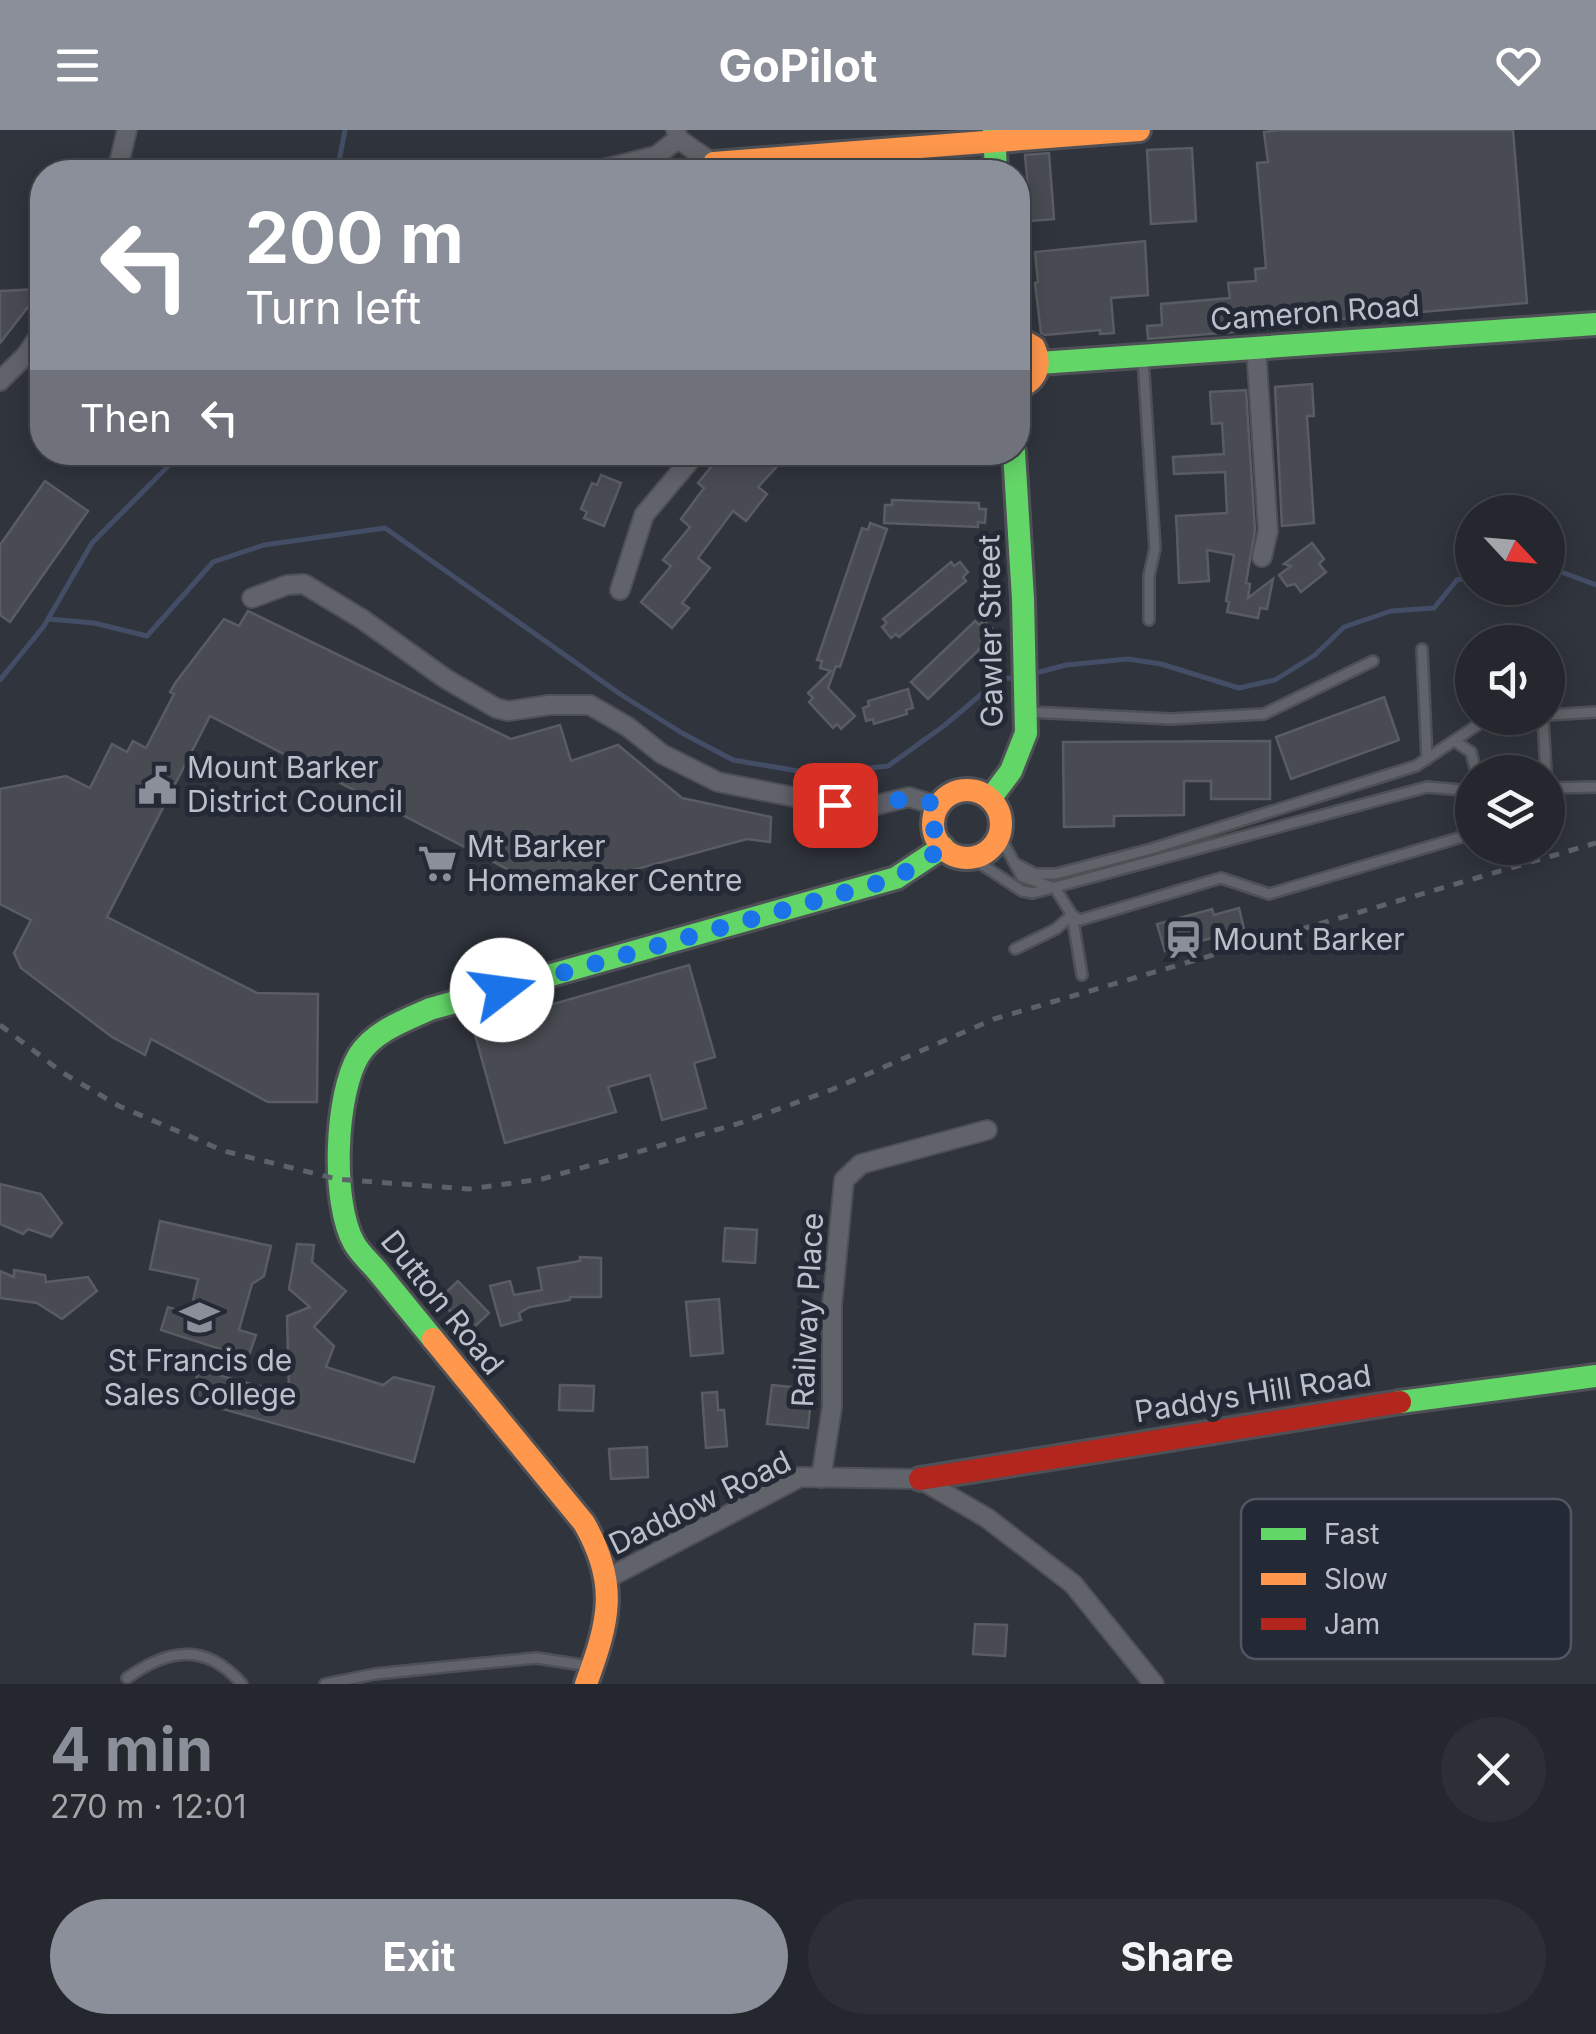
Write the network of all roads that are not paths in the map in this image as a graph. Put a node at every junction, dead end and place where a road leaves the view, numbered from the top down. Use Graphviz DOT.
graph roads {
  1 [pos="127,130"];
  2 [pos="1139,130"];
  3 [pos="677,135"];
  4 [pos="994,136"];
  5 [pos="120,160"];
  6 [pos="640,160"];
  7 [pos="710,160"];
  8 [pos="788,160"];
  9 [pos="1596,324"];
  10 [pos="1030,345"];
  11 [pos="1256,347"];
  12 [pos="30,349"];
  13 [pos="1143,356"];
  14 [pos="1039,364"];
  15 [pos="0,381"];
  16 [pos="1030,381"];
  17 [pos="687,465"];
  18 [pos="1015,465"];
  19 [pos="1262,557"];
  20 [pos="620,590"];
  21 [pos="252,598"];
  22 [pos="1150,620"];
  23 [pos="1422,649"];
  24 [pos="1372,661"];
  25 [pos="1027,702"];
  26 [pos="1596,712"];
  27 [pos="1565,714"];
  28 [pos="1465,735"];
  29 [pos="1456,742"];
  30 [pos="1472,755"];
  31 [pos="1427,759"];
  32 [pos="1596,787"];
  33 [pos="1565,788"];
  34 [pos="1455,789"];
  35 [pos="990,799"];
  36 [pos="938,806"];
  37 [pos="999,835"];
  38 [pos="1455,839"];
  39 [pos="943,848"];
  40 [pos="970,857"];
  41 [pos="1014,862"];
  42 [pos="1055,888"];
  43 [pos="1072,915"];
  44 [pos="1015,949"];
  45 [pos="1082,975"];
  46 [pos="973,1134"];
  47 [pos="1596,1376"];
  48 [pos="820,1478"];
  49 [pos="920,1479"];
  50 [pos="610,1578"];
  51 [pos="590,1676"];
  52 [pos="127,1678"];
  53 [pos="242,1684"];
  54 [pos="325,1684"];
  55 [pos="1154,1684"];
  1 -- 5 [label="street"];
  2 -- 4 [label="street"];
  3 -- 6 [label="street"];
  3 -- 7 [label="street"];
  4 -- 8 [label="street"];
  9 -- 11 [label="street, Cameron Road"];
  10 -- 14 [label="street"];
  11 -- 13 [label="street, Cameron Road"];
  11 -- 19 [label="street"];
  12 -- 15 [label="street"];
  13 -- 14 [label="street, Cameron Road"];
  13 -- 22 [label="lane"];
  14 -- 16 [label="street"];
  17 -- 20 [label="street"];
  18 -- 25 [label="street, Gawler Street"];
  21 -- 36 [label="street"];
  23 -- 31 [label="lane"];
  24 -- 25 [label="lane"];
  25 -- 35 [label="street, Gawler Street"];
  26 -- 27 [label="lane"];
  28 -- 29 [label="lane"];
  29 -- 30 [label="lane"];
  29 -- 31 [label="lane"];
  31 -- 41 [label="lane"];
  32 -- 33 [label="lane"];
  34 -- 42 [label="lane"];
  35 -- 36 [label="street"];
  35 -- 37 [label="street"];
  36 -- 39 [label="street"];
  37 -- 40 [label="street"];
  37 -- 41 [label="lane"];
  38 -- 43 [label="lane"];
  39 -- 40 [label="street"];
  39 -- 50 [label="street, Dutton Road"];
  40 -- 42 [label="lane"];
  41 -- 42 [label="lane"];
  42 -- 43 [label="lane"];
  43 -- 44 [label="lane"];
  43 -- 45 [label="lane"];
  46 -- 48 [label="street, Railway Place"];
  47 -- 49 [label="street, Paddys Hill Road"];
  48 -- 49 [label="street, Daddow Road"];
  48 -- 50 [label="street, Daddow Road"];
  49 -- 55 [label="street, Daddow Road"];
  50 -- 51 [label="street"];
  51 -- 54 [label="lane"];
  52 -- 53 [label="lane"];
}
